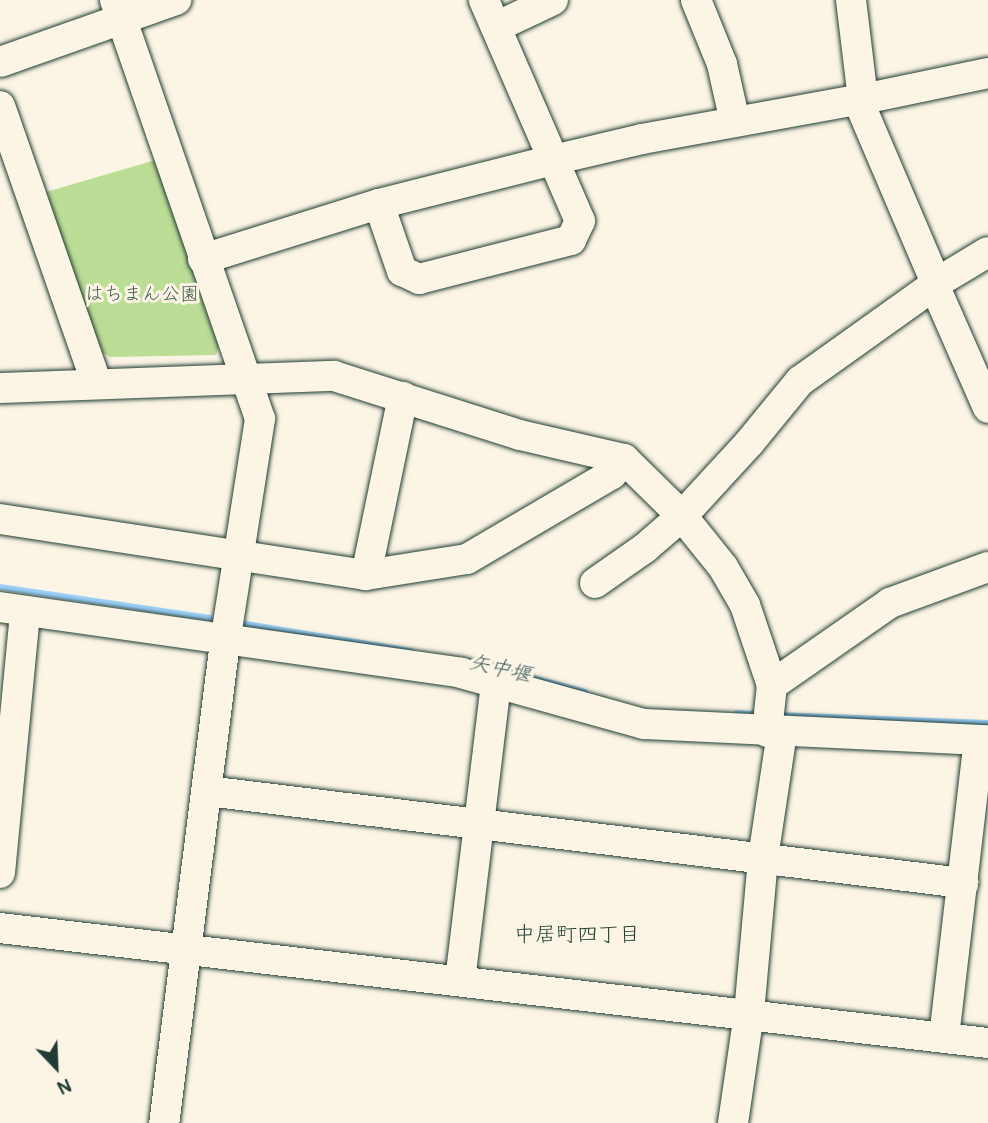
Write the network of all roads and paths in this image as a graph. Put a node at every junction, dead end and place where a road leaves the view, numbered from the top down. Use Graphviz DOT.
graph roads {
  1 [pos="176,0"];
  2 [pos="553,0"];
  3 [pos="696,0"];
  4 [pos="851,0"];
  5 [pos="119,10"];
  6 [pos="490,13"];
  7 [pos="0,62"];
  8 [pos="988,73"];
  9 [pos="860,100"];
  10 [pos="0,106"];
  11 [pos="735,122"];
  12 [pos="553,160"];
  13 [pos="379,204"];
  14 [pos="988,252"];
  15 [pos="203,259"];
  16 [pos="936,286"];
  17 [pos="247,379"];
  18 [pos="97,384"];
  19 [pos="0,388"];
  20 [pos="403,397"];
  21 [pos="988,408"];
  22 [pos="624,459"];
  23 [pos="682,516"];
  24 [pos="0,519"];
  25 [pos="239,555"];
  26 [pos="988,567"];
  27 [pos="366,575"];
  28 [pos="595,583"];
  29 [pos="13,609"];
  30 [pos="225,642"];
  31 [pos="496,684"];
  32 [pos="772,685"];
  33 [pos="774,732"];
  34 [pos="984,741"];
  35 [pos="207,791"];
  36 [pos="477,824"];
  37 [pos="763,858"];
  38 [pos="0,873"];
  39 [pos="963,883"];
  40 [pos="0,928"];
  41 [pos="188,951"];
  42 [pos="460,981"];
  43 [pos="749,1013"];
  44 [pos="944,1037"];
  45 [pos="988,1043"];
  46 [pos="164,1123"];
  47 [pos="733,1123"];
  1 -- 5 [label="street"];
  2 -- 6 [label="street"];
  3 -- 11 [label="street"];
  4 -- 9 [label="street"];
  5 -- 7 [label="street"];
  5 -- 15 [label="street"];
  6 -- 12 [label="street"];
  8 -- 9 [label="street"];
  9 -- 11 [label="street"];
  9 -- 16 [label="street"];
  10 -- 18 [label="street"];
  11 -- 12 [label="street"];
  12 -- 13 [label="street"];
  12 -- 13 [label="street"];
  13 -- 15 [label="street"];
  14 -- 16 [label="street"];
  15 -- 17 [label="street"];
  16 -- 21 [label="street"];
  16 -- 23 [label="street"];
  17 -- 18 [label="street"];
  17 -- 20 [label="street"];
  17 -- 25 [label="street"];
  18 -- 19 [label="street"];
  20 -- 22 [label="street"];
  20 -- 27 [label="street"];
  22 -- 23 [label="street"];
  22 -- 27 [label="street"];
  23 -- 28 [label="street"];
  23 -- 32 [label="street"];
  24 -- 25 [label="street"];
  25 -- 27 [label="street"];
  25 -- 30 [label="street"];
  26 -- 32 [label="street"];
  29 -- 30 [label="street"];
  29 -- 38 [label="street"];
  30 -- 31 [label="street"];
  30 -- 35 [label="street"];
  31 -- 33 [label="street"];
  31 -- 36 [label="street"];
  32 -- 33 [label="street"];
  33 -- 34 [label="street"];
  33 -- 37 [label="street"];
  34 -- 39 [label="street"];
  35 -- 36 [label="street"];
  35 -- 41 [label="street"];
  36 -- 37 [label="street"];
  36 -- 42 [label="street"];
  37 -- 39 [label="street"];
  37 -- 43 [label="street"];
  39 -- 44 [label="street"];
  40 -- 41 [label="street"];
  41 -- 42 [label="street"];
  41 -- 46 [label="street"];
  42 -- 43 [label="street"];
  43 -- 44 [label="street"];
  43 -- 47 [label="street"];
  44 -- 45 [label="street"];
}
